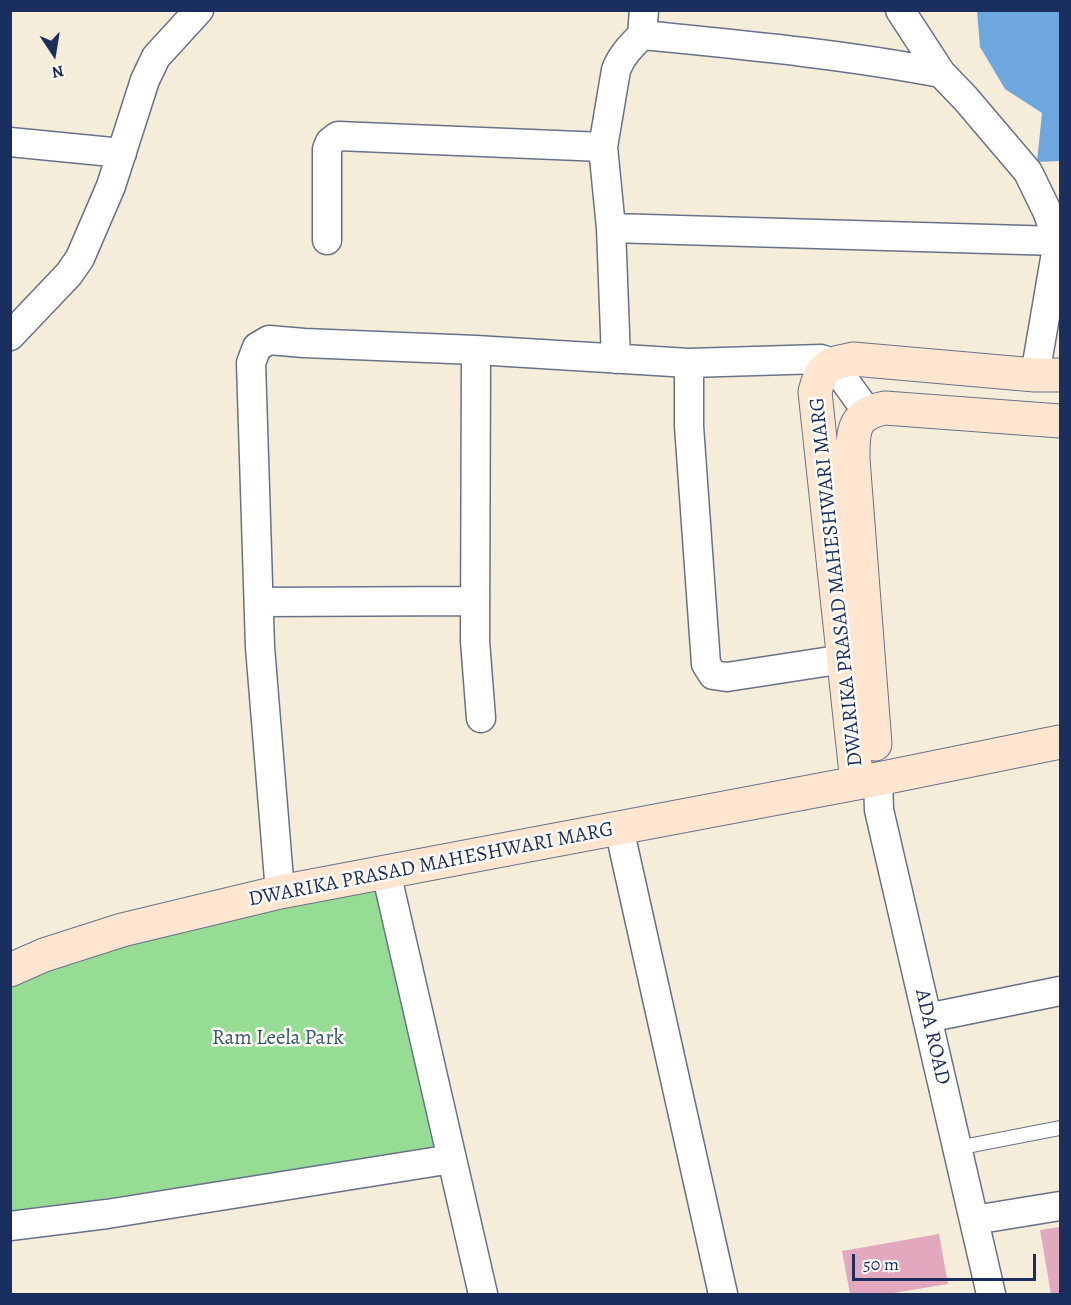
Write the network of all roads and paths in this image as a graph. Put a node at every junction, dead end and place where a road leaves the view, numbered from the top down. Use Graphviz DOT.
graph roads {
  1 [pos="199,10"];
  2 [pos="900,10"];
  3 [pos="643,23"];
  4 [pos="941,73"];
  5 [pos="10,142"];
  6 [pos="603,147"];
  7 [pos="122,153"];
  8 [pos="611,228"];
  9 [pos="327,240"];
  10 [pos="1058,241"];
  11 [pos="10,336"];
  12 [pos="476,350"];
  13 [pos="616,359"];
  14 [pos="689,363"];
  15 [pos="832,363"];
  16 [pos="1048,375"];
  17 [pos="868,413"];
  18 [pos="1060,421"];
  19 [pos="474,601"];
  20 [pos="259,602"];
  21 [pos="844,659"];
  22 [pos="481,718"];
  23 [pos="1060,742"];
  24 [pos="868,781"];
  25 [pos="619,828"];
  26 [pos="386,872"];
  27 [pos="280,892"];
  28 [pos="10,970"];
  29 [pos="1060,991"];
  30 [pos="927,1018"];
  31 [pos="1060,1128"];
  32 [pos="957,1148"];
  33 [pos="452,1159"];
  34 [pos="1060,1206"];
  35 [pos="974,1220"];
  36 [pos="10,1227"];
  37 [pos="483,1294"];
  38 [pos="723,1294"];
  39 [pos="991,1294"];
  1 -- 7 [label="street"];
  2 -- 4 [label="street"];
  3 -- 4 [label="street"];
  3 -- 6 [label="street"];
  4 -- 10 [label="street"];
  5 -- 7 [label="street"];
  6 -- 8 [label="street"];
  6 -- 9 [label="street"];
  7 -- 11 [label="street"];
  8 -- 10 [label="street"];
  8 -- 13 [label="street"];
  10 -- 16 [label="street"];
  12 -- 13 [label="street"];
  12 -- 19 [label="street"];
  12 -- 20 [label="street"];
  13 -- 14 [label="street"];
  14 -- 15 [label="street"];
  14 -- 21 [label="street"];
  15 -- 16 [label="street"];
  15 -- 17 [label="street"];
  15 -- 21 [label="street, DWARIKA PRASAD MAHESHWARI MARG"];
  17 -- 18 [label="street"];
  17 -- 24 [label="street, DWARIKA PRASAD MAHESHWARI MARG"];
  19 -- 20 [label="street"];
  19 -- 22 [label="street"];
  20 -- 27 [label="street"];
  21 -- 24 [label="street, DWARIKA PRASAD MAHESHWARI MARG"];
  23 -- 24 [label="street, DWARIKA PRASAD MAHESHWARI MARG"];
  24 -- 25 [label="street, DWARIKA PRASAD MAHESHWARI MARG"];
  24 -- 30 [label="street, ADA ROAD"];
  25 -- 26 [label="street, DWARIKA PRASAD MAHESHWARI MARG"];
  25 -- 38 [label="street"];
  26 -- 27 [label="street, DWARIKA PRASAD MAHESHWARI MARG"];
  26 -- 33 [label="street"];
  27 -- 28 [label="street, DWARIKA PRASAD MAHESHWARI MARG"];
  29 -- 30 [label="street"];
  30 -- 32 [label="street, ADA ROAD"];
  31 -- 32 [label="lane"];
  32 -- 35 [label="street, ADA ROAD"];
  33 -- 36 [label="street"];
  33 -- 37 [label="street"];
  34 -- 35 [label="street"];
  35 -- 39 [label="street, ADA ROAD"];
}
